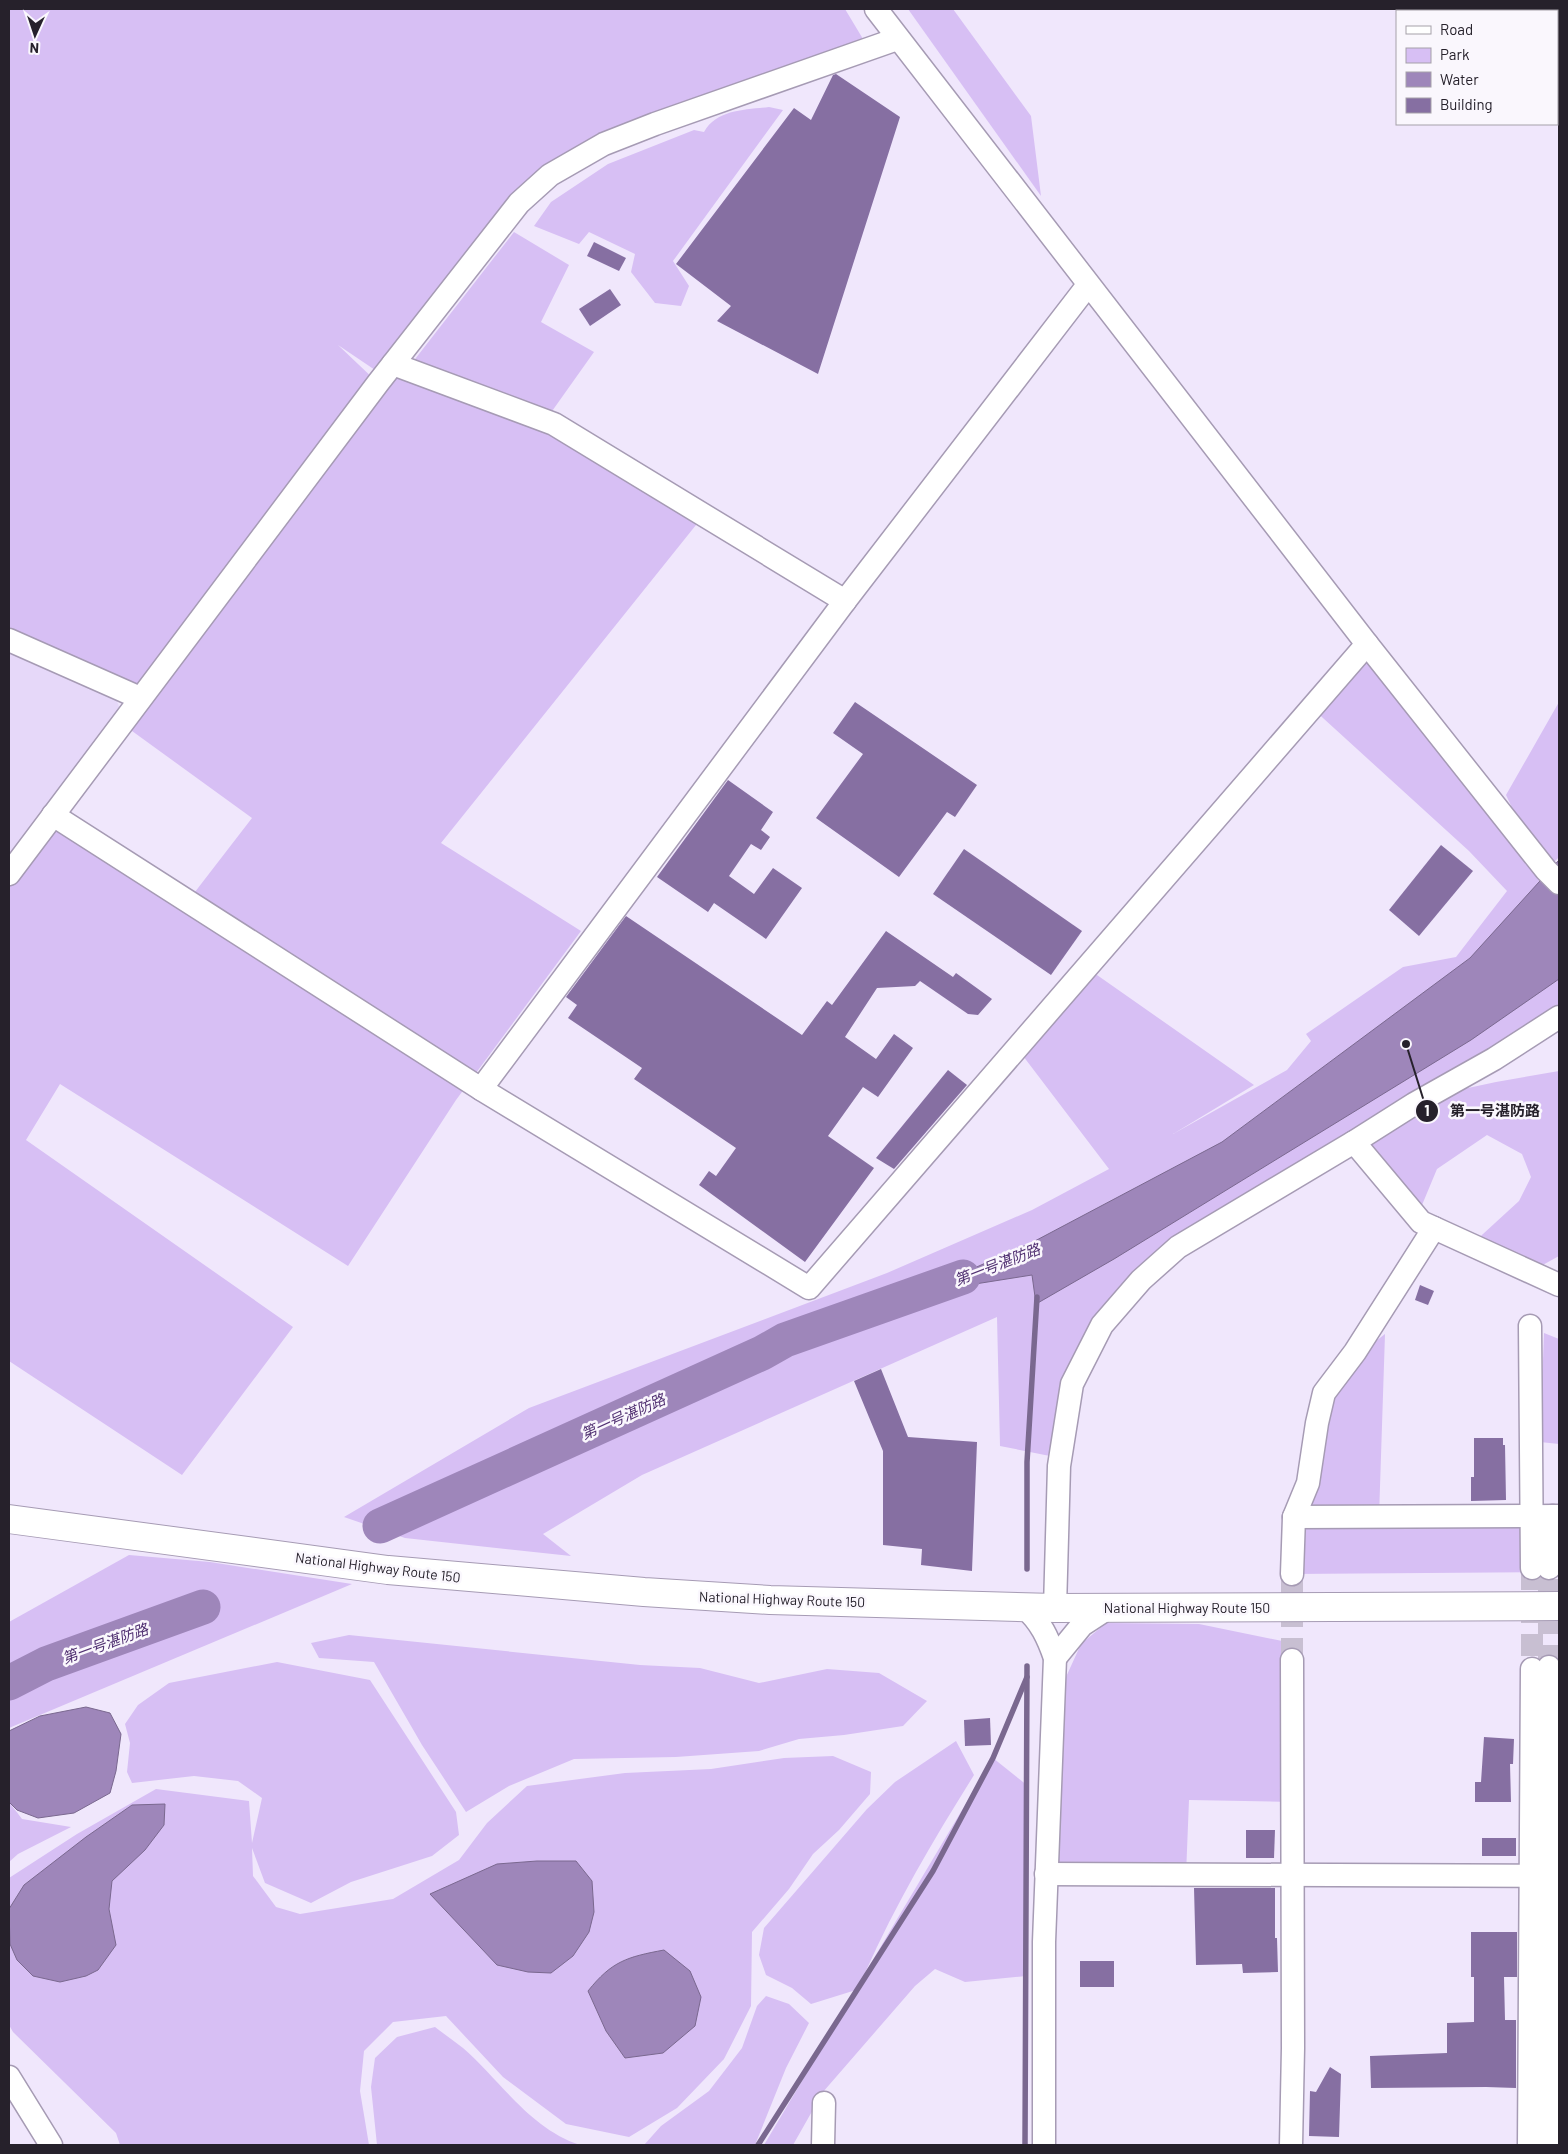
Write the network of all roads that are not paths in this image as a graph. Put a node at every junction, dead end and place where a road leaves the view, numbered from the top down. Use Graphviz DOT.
graph roads {
  1 [pos="876,9"];
  2 [pos="897,39"];
  3 [pos="1088,285"];
  4 [pos="393,364"];
  5 [pos="845,601"];
  6 [pos="9,640"];
  7 [pos="1367,644"];
  8 [pos="140,698"];
  9 [pos="53,815"];
  10 [pos="9,874"];
  11 [pos="1553,876"];
  12 [pos="1559,1017"];
  13 [pos="481,1089"];
  14 [pos="1354,1142"];
  15 [pos="1434,1228"];
  16 [pos="1559,1286"];
  17 [pos="1530,1326"];
  18 [pos="1547,1516"];
  19 [pos="1294,1517"];
  20 [pos="9,1519"];
  21 [pos="1540,1568"];
  22 [pos="1292,1574"];
  23 [pos="1559,1606"];
  24 [pos="1024,1607"];
  25 [pos="1055,1608"];
  26 [pos="1108,1608"];
  27 [pos="1056,1658"];
  28 [pos="1292,1660"];
  29 [pos="1540,1668"];
  30 [pos="1046,1874"];
  31 [pos="1292,1875"];
  32 [pos="1547,1876"];
  33 [pos="9,2077"];
  34 [pos="824,2103"];
  35 [pos="51,2145"];
  36 [pos="824,2145"];
  37 [pos="1044,2145"];
  38 [pos="1291,2145"];
  39 [pos="1529,2145"];
  40 [pos="1549,2145"];
  1 -- 2 [label="street"];
  2 -- 3 [label="street"];
  2 -- 4 [label="street"];
  3 -- 5 [label="street"];
  3 -- 7 [label="street"];
  4 -- 5 [label="street"];
  4 -- 8 [label="street"];
  5 -- 13 [label="street"];
  6 -- 8 [label="street"];
  7 -- 11 [label="street"];
  7 -- 13 [label="street"];
  8 -- 9 [label="street"];
  9 -- 10 [label="street"];
  9 -- 13 [label="street"];
  12 -- 14 [label="street"];
  14 -- 15 [label="street"];
  14 -- 25 [label="street"];
  15 -- 16 [label="street"];
  15 -- 19 [label="street"];
  17 -- 18 [label="street"];
  18 -- 19 [label="street"];
  18 -- 21 [label="street"];
  19 -- 22 [label="street"];
  20 -- 24 [label="highway, National Highway Route 150"];
  23 -- 26 [label="highway, National Highway Route 150"];
  24 -- 25 [label="highway, National Highway Route 150"];
  24 -- 27 [label="street"];
  25 -- 26 [label="highway, National Highway Route 150"];
  26 -- 27 [label="street"];
  27 -- 30 [label="street"];
  28 -- 31 [label="street"];
  29 -- 32 [label="street"];
  30 -- 31 [label="street"];
  30 -- 37 [label="street"];
  31 -- 32 [label="street"];
  31 -- 38 [label="street"];
  32 -- 39 [label="street"];
  32 -- 40 [label="street"];
  33 -- 35 [label="street"];
  34 -- 36 [label="street"];
}
